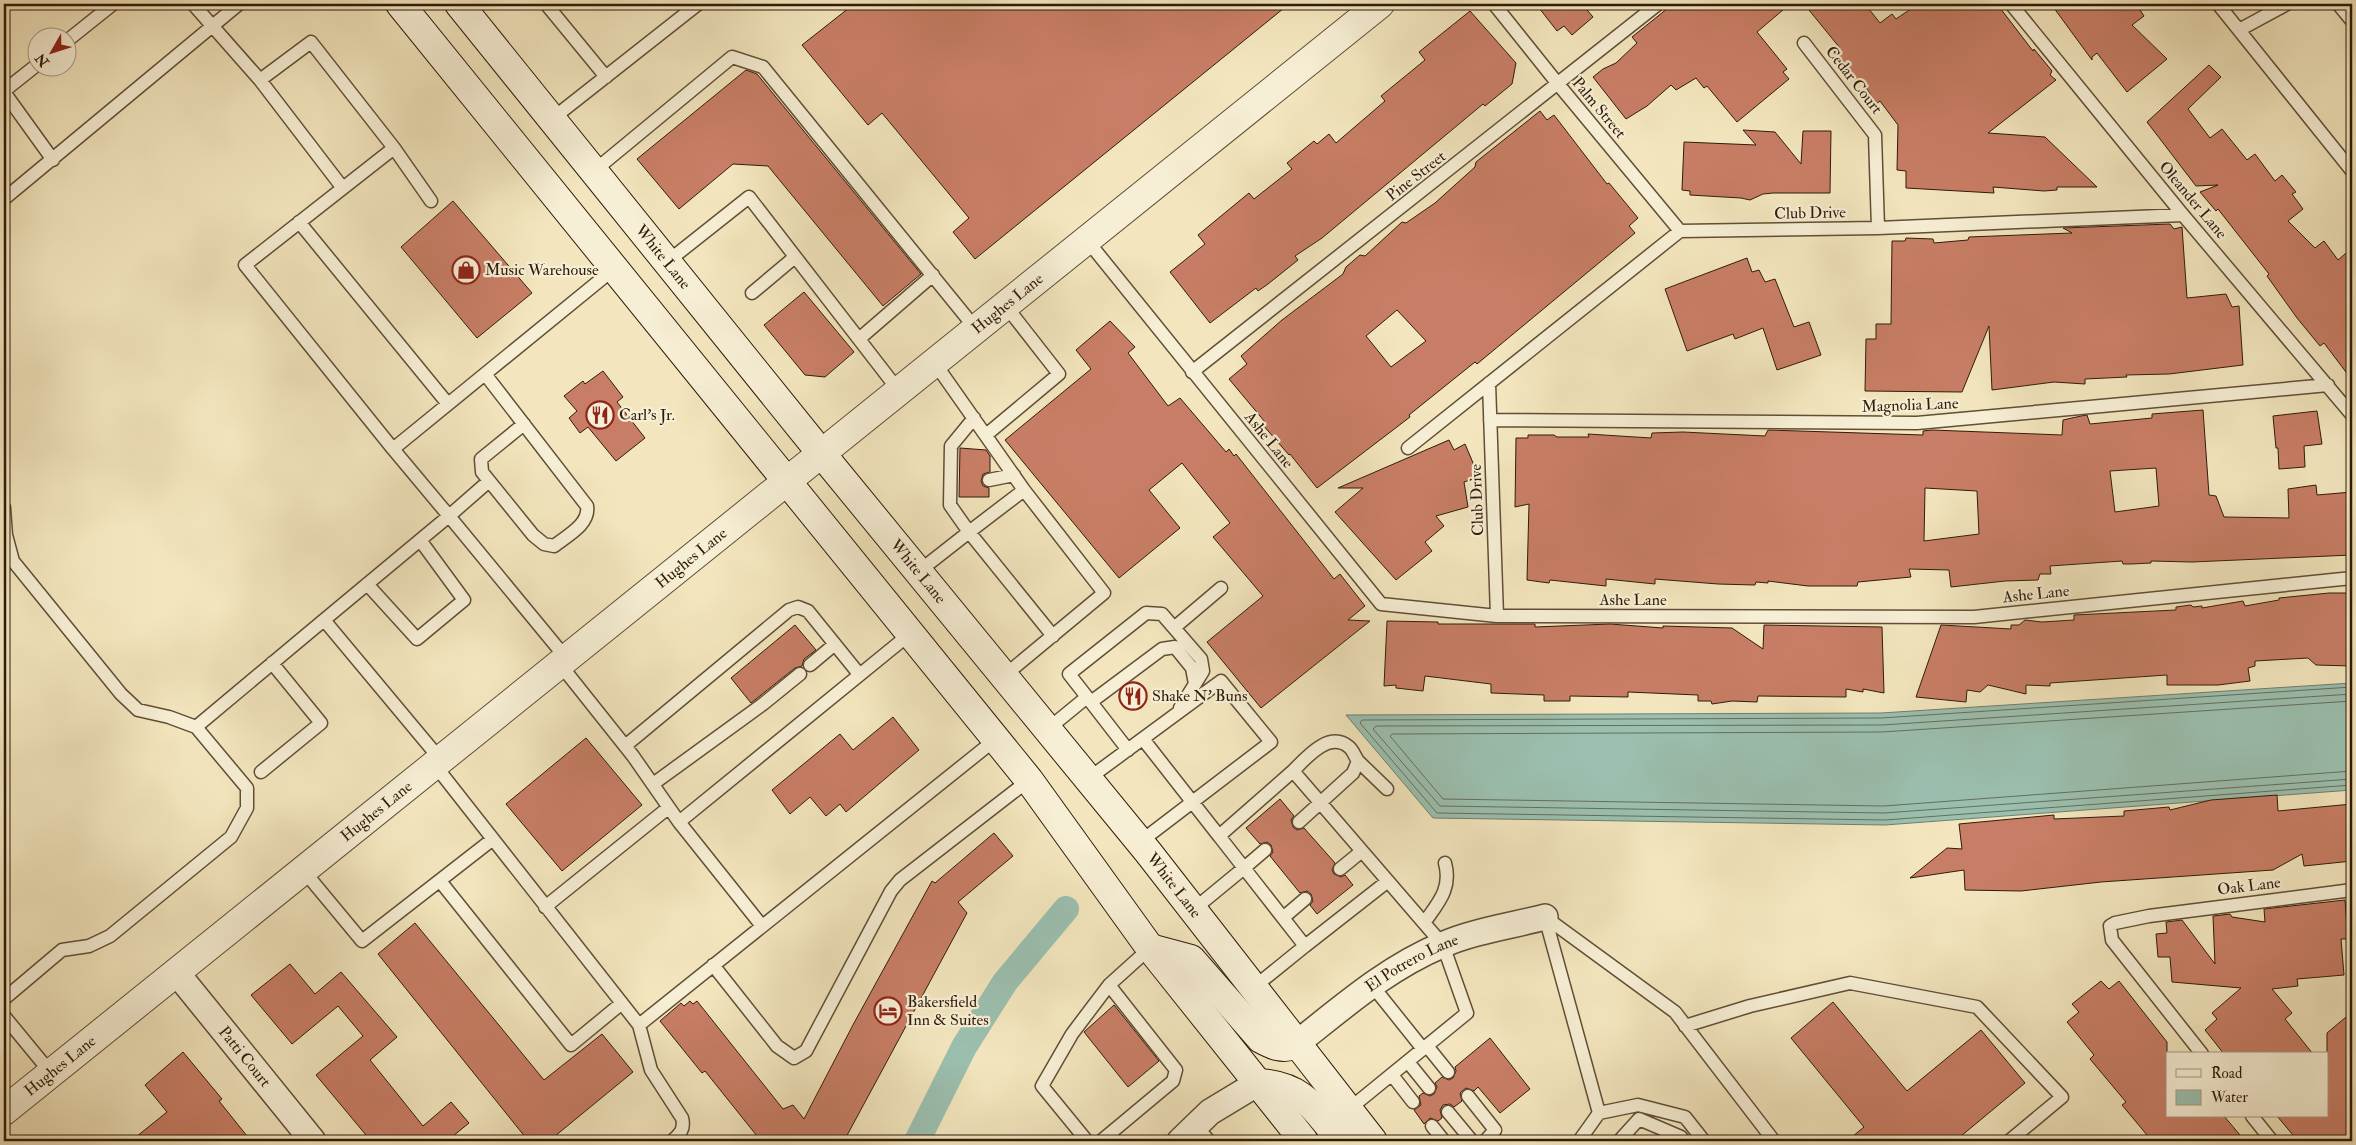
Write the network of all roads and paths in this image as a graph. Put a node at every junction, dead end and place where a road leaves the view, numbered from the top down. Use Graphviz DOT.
graph roads {
  1 [pos="113,4"];
  2 [pos="193,4"];
  3 [pos="239,4"];
  4 [pos="400,4"];
  5 [pos="459,4"];
  6 [pos="546,4"];
  7 [pos="698,4"];
  8 [pos="1380,4"];
  9 [pos="1494,4"];
  10 [pos="1658,4"];
  11 [pos="2011,4"];
  12 [pos="2218,4"];
  13 [pos="2287,4"];
  14 [pos="2338,4"];
  15 [pos="2352,21"];
  16 [pos="211,27"];
  17 [pos="2239,30"];
  18 [pos="78,32"];
  19 [pos="1804,43"];
  20 [pos="28,72"];
  21 [pos="606,77"];
  22 [pos="260,80"];
  23 [pos="1558,84"];
  24 [pos="4,92"];
  25 [pos="552,120"];
  26 [pos="394,148"];
  27 [pos="53,160"];
  28 [pos="594,171"];
  29 [pos="2352,172"];
  30 [pos="342,187"];
  31 [pos="4,199"];
  32 [pos="431,201"];
  33 [pos="2183,215"];
  34 [pos="298,222"];
  35 [pos="1878,228"];
  36 [pos="1680,231"];
  37 [pos="1086,239"];
  38 [pos="796,258"];
  39 [pos="667,262"];
  40 [pos="615,268"];
  41 [pos="933,275"];
  42 [pos="752,292"];
  43 [pos="1005,305"];
  44 [pos="976,329"];
  45 [pos="858,339"];
  46 [pos="934,362"];
  47 [pos="1192,372"];
  48 [pos="485,374"];
  49 [pos="1489,383"];
  50 [pos="2328,385"];
  51 [pos="899,391"];
  52 [pos="448,404"];
  53 [pos="2352,415"];
  54 [pos="974,418"];
  55 [pos="1490,420"];
  56 [pos="524,424"];
  57 [pos="986,435"];
  58 [pos="1408,448"];
  59 [pos="393,449"];
  60 [pos="821,454"];
  61 [pos="1014,475"];
  62 [pos="787,480"];
  63 [pos="989,480"];
  64 [pos="489,481"];
  65 [pos="1024,490"];
  66 [pos="4,508"];
  67 [pos="449,516"];
  68 [pos="970,532"];
  69 [pos="420,540"];
  70 [pos="918,572"];
  71 [pos="2352,578"];
  72 [pos="367,584"];
  73 [pos="1221,588"];
  74 [pos="1497,616"];
  75 [pos="324,620"];
  76 [pos="1175,627"];
  77 [pos="911,634"];
  78 [pos="1053,636"];
  79 [pos="835,644"];
  80 [pos="563,660"];
  81 [pos="272,663"];
  82 [pos="810,665"];
  83 [pos="800,674"];
  84 [pos="859,674"];
  85 [pos="1004,676"];
  86 [pos="1195,684"];
  87 [pos="1089,699"];
  88 [pos="1176,715"];
  89 [pos="196,727"];
  90 [pos="1048,728"];
  91 [pos="996,739"];
  92 [pos="1143,739"];
  93 [pos="625,746"];
  94 [pos="1128,750"];
  95 [pos="1358,761"];
  96 [pos="437,762"];
  97 [pos="1293,770"];
  98 [pos="261,772"];
  99 [pos="1088,779"];
  100 [pos="1029,780"];
  101 [pos="653,784"];
  102 [pos="1387,789"];
  103 [pos="1192,802"];
  104 [pos="1320,803"];
  105 [pos="668,808"];
  106 [pos="680,822"];
  107 [pos="1299,822"];
  108 [pos="1219,836"];
  109 [pos="493,839"];
  110 [pos="1140,842"];
  111 [pos="1266,850"];
  112 [pos="1362,852"];
  113 [pos="1445,863"];
  114 [pos="1244,868"];
  115 [pos="303,870"];
  116 [pos="1340,870"];
  117 [pos="440,881"];
  118 [pos="1388,881"];
  119 [pos="2352,890"];
  120 [pos="1305,899"];
  121 [pos="545,907"];
  122 [pos="1193,910"];
  123 [pos="1284,917"];
  124 [pos="1545,917"];
  125 [pos="1424,923"];
  126 [pos="762,926"];
  127 [pos="1443,945"];
  128 [pos="1305,946"];
  129 [pos="1150,948"];
  130 [pos="713,965"];
  131 [pos="176,972"];
  132 [pos="1371,984"];
  133 [pos="1109,985"];
  134 [pos="1253,988"];
  135 [pos="4,999"];
  136 [pos="622,1003"];
  137 [pos="4,1016"];
  138 [pos="639,1025"];
  139 [pos="1685,1026"];
  140 [pos="1296,1044"];
  141 [pos="1425,1048"];
  142 [pos="2200,1052"];
  143 [pos="1408,1062"];
  144 [pos="1448,1072"];
  145 [pos="51,1073"];
  146 [pos="1392,1075"];
  147 [pos="1258,1083"];
  148 [pos="1429,1088"];
  149 [pos="1468,1096"];
  150 [pos="1413,1102"];
  151 [pos="1348,1110"];
  152 [pos="4,1112"];
  153 [pos="1448,1112"];
  154 [pos="1599,1113"];
  155 [pos="2254,1118"];
  156 [pos="1432,1126"];
  157 [pos="1195,1136"];
  158 [pos="313,1141"];
  159 [pos="672,1141"];
  160 [pos="1087,1141"];
  161 [pos="1101,1141"];
  162 [pos="1304,1141"];
  163 [pos="1341,1141"];
  164 [pos="1373,1141"];
  165 [pos="1444,1141"];
  166 [pos="1472,1141"];
  167 [pos="1485,1141"];
  168 [pos="1579,1141"];
  169 [pos="1619,1141"];
  170 [pos="1684,1141"];
  171 [pos="1704,1141"];
  172 [pos="1774,1141"];
  173 [pos="2009,1141"];
  174 [pos="2272,1141"];
  1 -- 18 [label="lane"];
  2 -- 16 [label="lane"];
  3 -- 16 [label="lane"];
  4 -- 40 [label="main road"];
  5 -- 25 [label="main road, White Lane"];
  6 -- 21 [label="lane"];
  7 -- 21 [label="lane"];
  8 -- 37 [label="main road, Hughes Lane"];
  9 -- 23 [label="lane, Palm Street"];
  10 -- 23 [label="lane, Pine Street"];
  11 -- 33 [label="lane, Oleander Lane"];
  12 -- 17 [label="lane"];
  13 -- 17 [label="lane"];
  14 -- 15 [label="lane"];
  16 -- 22 [label="lane"];
  16 -- 27 [label="lane"];
  17 -- 29 [label="lane"];
  19 -- 35 [label="lane, Cedar Court"];
  20 -- 24 [label="lane"];
  21 -- 25 [label="lane"];
  22 -- 26 [label="lane"];
  22 -- 30 [label="lane"];
  23 -- 36 [label="lane, Palm Street"];
  23 -- 47 [label="lane, Pine Street"];
  24 -- 27 [label="lane"];
  25 -- 28 [label="main road, White Lane"];
  26 -- 30 [label="lane"];
  26 -- 32 [label="lane"];
  27 -- 31 [label="lane"];
  28 -- 39 [label="main road, White Lane"];
  28 -- 41 [label="lane"];
  30 -- 34 [label="lane"];
  33 -- 35 [label="lane, Club Drive"];
  33 -- 50 [label="lane, Oleander Lane"];
  34 -- 52 [label="lane"];
  34 -- 59 [label="lane"];
  35 -- 36 [label="lane, Club Drive"];
  36 -- 49 [label="lane"];
  37 -- 43 [label="main road, Hughes Lane"];
  37 -- 47 [label="lane, Ashe Lane"];
  38 -- 39 [label="lane"];
  38 -- 42 [label="lane"];
  38 -- 45 [label="lane"];
  39 -- 60 [label="main road, White Lane"];
  40 -- 48 [label="lane"];
  40 -- 62 [label="main road"];
  41 -- 44 [label="lane"];
  41 -- 45 [label="lane"];
  43 -- 44 [label="main road, Hughes Lane"];
  43 -- 57 [label="lane"];
  44 -- 46 [label="main road, Hughes Lane"];
  45 -- 51 [label="lane"];
  46 -- 51 [label="main road, Hughes Lane"];
  46 -- 54 [label="lane"];
  47 -- 74 [label="lane, Ashe Lane"];
  48 -- 52 [label="lane"];
  48 -- 56 [label="lane"];
  49 -- 55 [label="lane, Club Drive"];
  49 -- 58 [label="lane"];
  50 -- 53 [label="lane, Oleander Lane"];
  50 -- 55 [label="lane, Magnolia Lane"];
  51 -- 60 [label="main road, Hughes Lane"];
  52 -- 59 [label="lane"];
  54 -- 57 [label="lane"];
  54 -- 68 [label="lane"];
  55 -- 74 [label="lane, Club Drive"];
  56 -- 64 [label="lane"];
  56 -- 64 [label="lane"];
  57 -- 61 [label="lane"];
  59 -- 67 [label="lane"];
  60 -- 62 [label="main road, Hughes Lane"];
  60 -- 70 [label="main road, White Lane"];
  61 -- 63 [label="lane"];
  61 -- 65 [label="lane"];
  62 -- 77 [label="main road"];
  62 -- 80 [label="main road, Hughes Lane"];
  64 -- 67 [label="lane"];
  65 -- 68 [label="lane"];
  65 -- 78 [label="lane"];
  66 -- 89 [label="lane"];
  67 -- 69 [label="lane"];
  67 -- 80 [label="lane"];
  68 -- 70 [label="lane"];
  68 -- 78 [label="lane"];
  69 -- 72 [label="lane"];
  69 -- 72 [label="lane"];
  70 -- 85 [label="main road, White Lane"];
  71 -- 74 [label="lane, Ashe Lane"];
  72 -- 75 [label="lane"];
  73 -- 76 [label="lane"];
  75 -- 81 [label="lane"];
  75 -- 96 [label="lane"];
  76 -- 86 [label="lane"];
  76 -- 87 [label="lane"];
  77 -- 84 [label="lane"];
  77 -- 91 [label="main road"];
  78 -- 85 [label="lane"];
  79 -- 82 [label="lane"];
  79 -- 84 [label="lane"];
  79 -- 93 [label="lane"];
  80 -- 93 [label="lane"];
  80 -- 96 [label="main road, Hughes Lane"];
  81 -- 89 [label="lane"];
  81 -- 98 [label="lane"];
  83 -- 101 [label="lane"];
  84 -- 106 [label="lane"];
  85 -- 90 [label="main road, White Lane"];
  86 -- 87 [label="lane"];
  86 -- 88 [label="lane"];
  87 -- 90 [label="lane"];
  87 -- 94 [label="lane"];
  88 -- 92 [label="lane"];
  88 -- 103 [label="lane"];
  89 -- 135 [label="lane"];
  90 -- 99 [label="main road, White Lane"];
  91 -- 100 [label="main road"];
  91 -- 126 [label="lane"];
  92 -- 94 [label="lane"];
  92 -- 103 [label="lane"];
  93 -- 101 [label="lane"];
  94 -- 99 [label="lane"];
  95 -- 97 [label="lane"];
  95 -- 102 [label="lane"];
  95 -- 104 [label="lane"];
  96 -- 109 [label="lane"];
  96 -- 115 [label="main road, Hughes Lane"];
  97 -- 104 [label="lane"];
  97 -- 108 [label="lane"];
  99 -- 110 [label="main road, White Lane"];
  100 -- 129 [label="main road"];
  100 -- 130 [label="lane"];
  101 -- 105 [label="lane"];
  103 -- 108 [label="lane"];
  103 -- 110 [label="lane"];
  104 -- 107 [label="lane"];
  104 -- 112 [label="lane"];
  105 -- 106 [label="lane"];
  105 -- 121 [label="lane"];
  106 -- 126 [label="lane"];
  108 -- 114 [label="lane"];
  109 -- 117 [label="lane"];
  109 -- 121 [label="lane"];
  110 -- 122 [label="main road, White Lane"];
  111 -- 114 [label="lane"];
  112 -- 116 [label="lane"];
  112 -- 118 [label="lane"];
  113 -- 125 [label="lane"];
  114 -- 122 [label="lane"];
  114 -- 123 [label="lane"];
  115 -- 117 [label="lane"];
  115 -- 131 [label="main road, Hughes Lane"];
  117 -- 136 [label="lane"];
  118 -- 125 [label="lane"];
  118 -- 128 [label="lane"];
  119 -- 142 [label="lane, Oak Lane"];
  120 -- 123 [label="lane"];
  121 -- 136 [label="lane"];
  122 -- 134 [label="main road, White Lane"];
  123 -- 128 [label="lane"];
  124 -- 127 [label="street, El Potrero Lane"];
  124 -- 139 [label="lane"];
  124 -- 154 [label="lane"];
  125 -- 127 [label="lane"];
  126 -- 130 [label="lane"];
  127 -- 132 [label="street, El Potrero Lane"];
  127 -- 141 [label="lane"];
  128 -- 134 [label="lane"];
  129 -- 133 [label="lane"];
  129 -- 140 [label="main road"];
  129 -- 147 [label="main road"];
  130 -- 138 [label="lane"];
  131 -- 145 [label="main road, Hughes Lane"];
  131 -- 158 [label="street, Patti Court"];
  132 -- 140 [label="street, El Potrero Lane"];
  132 -- 141 [label="lane"];
  133 -- 160 [label="lane"];
  133 -- 161 [label="lane"];
  134 -- 140 [label="main road, White Lane"];
  136 -- 138 [label="lane"];
  137 -- 145 [label="lane"];
  138 -- 159 [label="lane"];
  139 -- 172 [label="lane"];
  139 -- 173 [label="lane"];
  140 -- 151 [label="main road, White Lane"];
  141 -- 143 [label="lane"];
  141 -- 144 [label="lane"];
  143 -- 146 [label="lane"];
  143 -- 148 [label="lane"];
  145 -- 152 [label="main road, Hughes Lane"];
  146 -- 150 [label="lane"];
  146 -- 151 [label="lane"];
  147 -- 157 [label="street"];
  147 -- 162 [label="main road"];
  147 -- 163 [label="main road"];
  149 -- 167 [label="lane"];
  151 -- 164 [label="main road, White Lane"];
  153 -- 166 [label="lane"];
  154 -- 168 [label="lane"];
  154 -- 171 [label="lane"];
  155 -- 174 [label="lane"];
  156 -- 165 [label="lane"];
  169 -- 170 [label="lane"];
}
